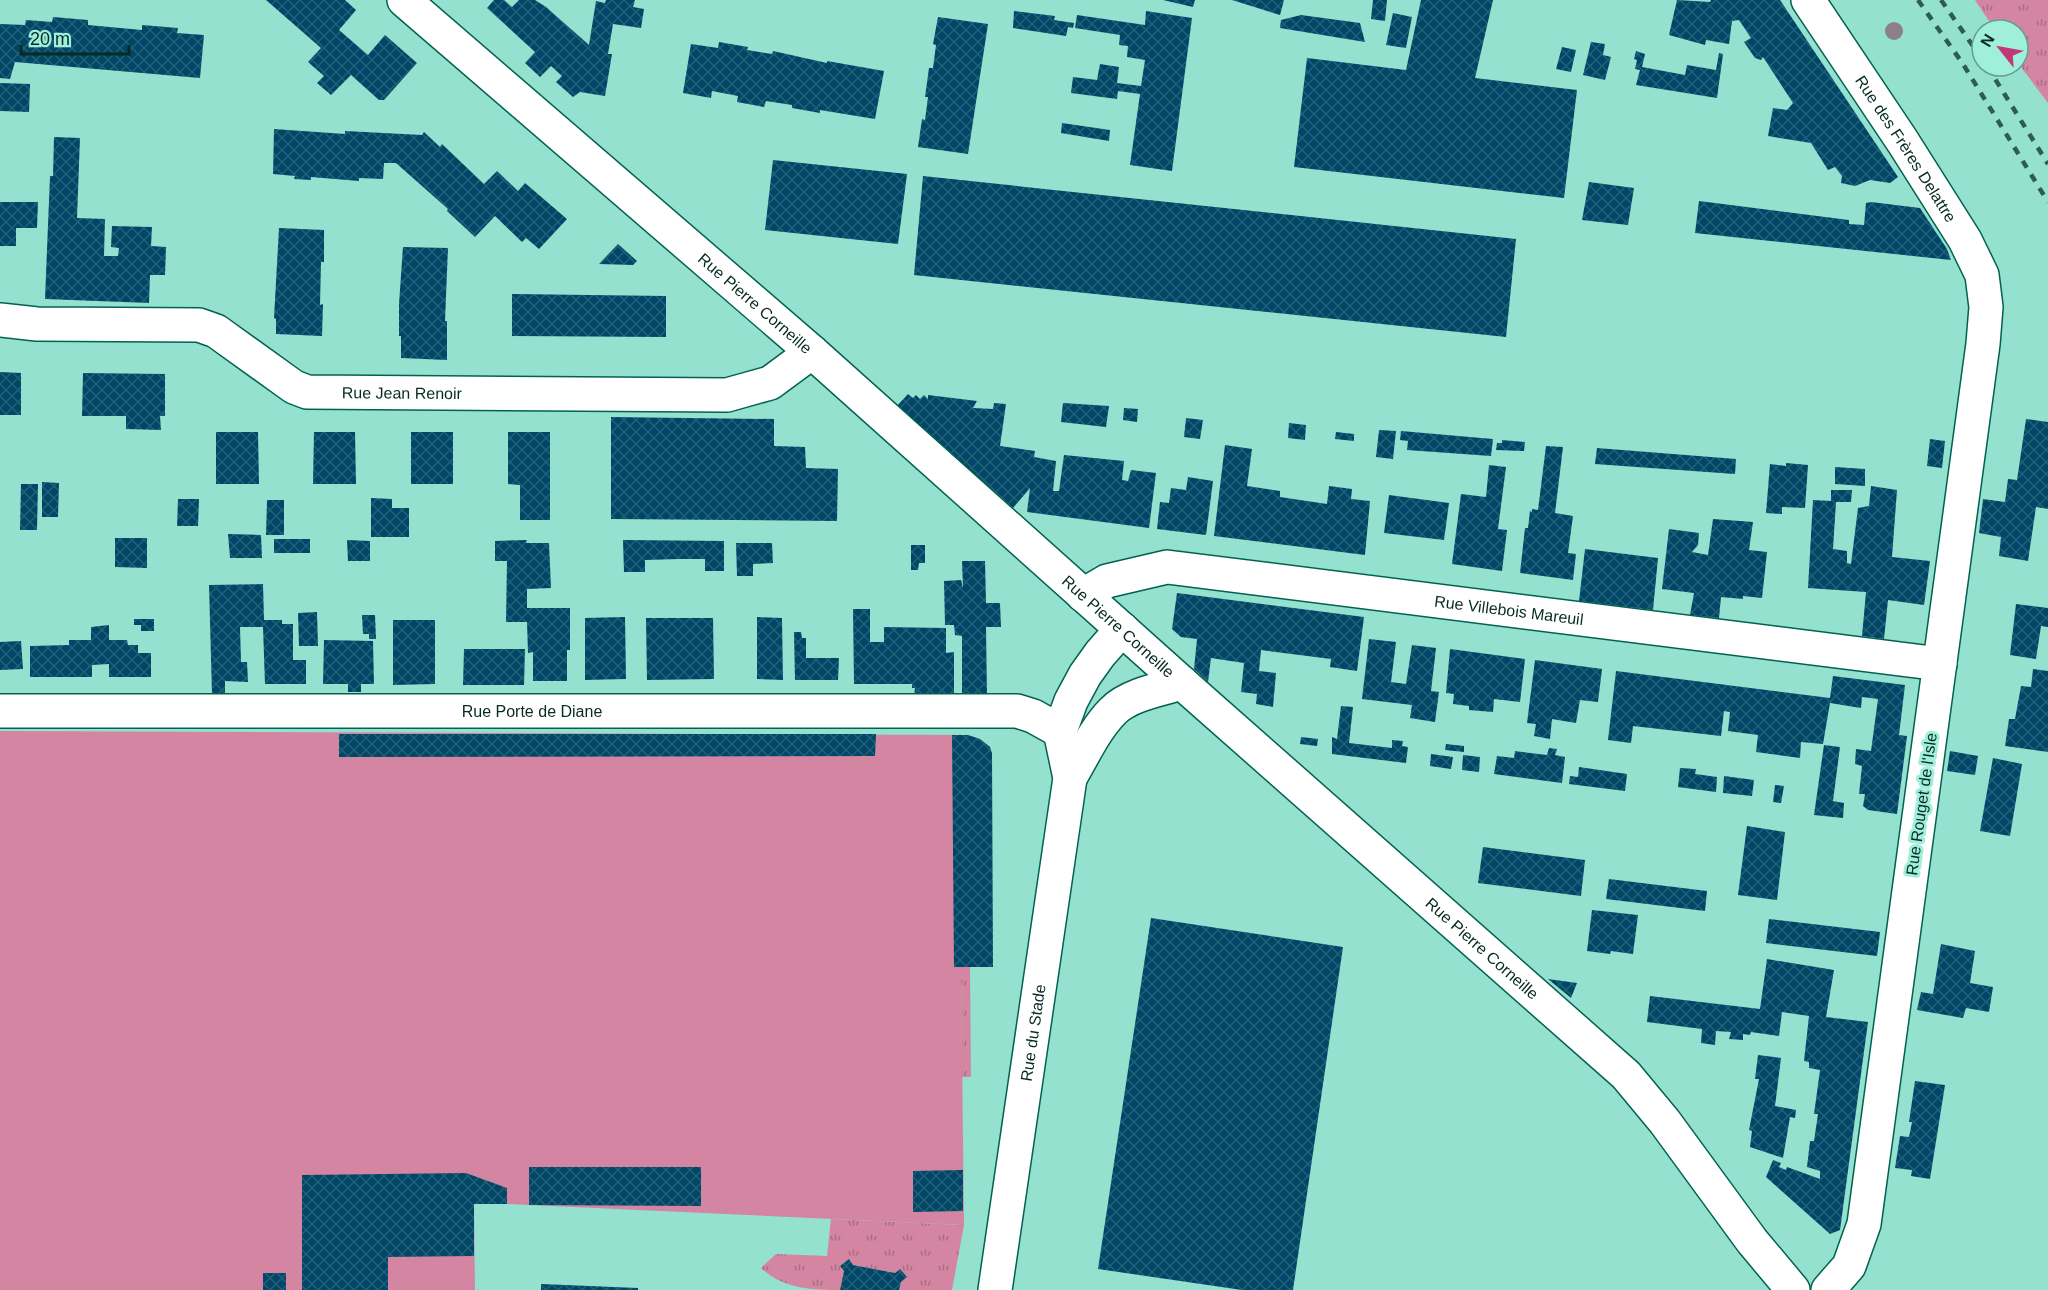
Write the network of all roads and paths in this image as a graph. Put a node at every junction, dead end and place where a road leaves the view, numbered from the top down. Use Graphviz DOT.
graph roads {
  1 [pos="404,0"];
  2 [pos="1808,0"];
  3 [pos="1986,307"];
  4 [pos="0,320"];
  5 [pos="812,352"];
  6 [pos="1083,595"];
  7 [pos="1122,629"];
  8 [pos="1940,664"];
  9 [pos="1182,683"];
  10 [pos="0,711"];
  11 [pos="1060,731"];
  12 [pos="1070,778"];
  13 [pos="995,1290"];
  14 [pos="1793,1290"];
  15 [pos="1828,1290"];
  1 -- 5 [label="street, Rue Pierre Corneille"];
  2 -- 3 [label="street, Rue des Frères Delattre"];
  3 -- 8 [label="street, Rue Rouget de l'Isle"];
  4 -- 5 [label="street, Rue Jean Renoir"];
  5 -- 6 [label="street, Rue Pierre Corneille"];
  6 -- 7 [label="street, Rue Pierre Corneille"];
  6 -- 8 [label="street, Rue Villebois Mareuil"];
  7 -- 9 [label="street, Rue Pierre Corneille"];
  7 -- 11 [label="street"];
  8 -- 15 [label="street, Rue Rouget de l'Isle"];
  9 -- 12 [label="street, Rue du Stade"];
  9 -- 14 [label="street, Rue Pierre Corneille"];
  10 -- 11 [label="street, Rue Porte de Diane"];
  11 -- 12 [label="street, Rue du Stade"];
  12 -- 13 [label="street, Rue du Stade"];
}
